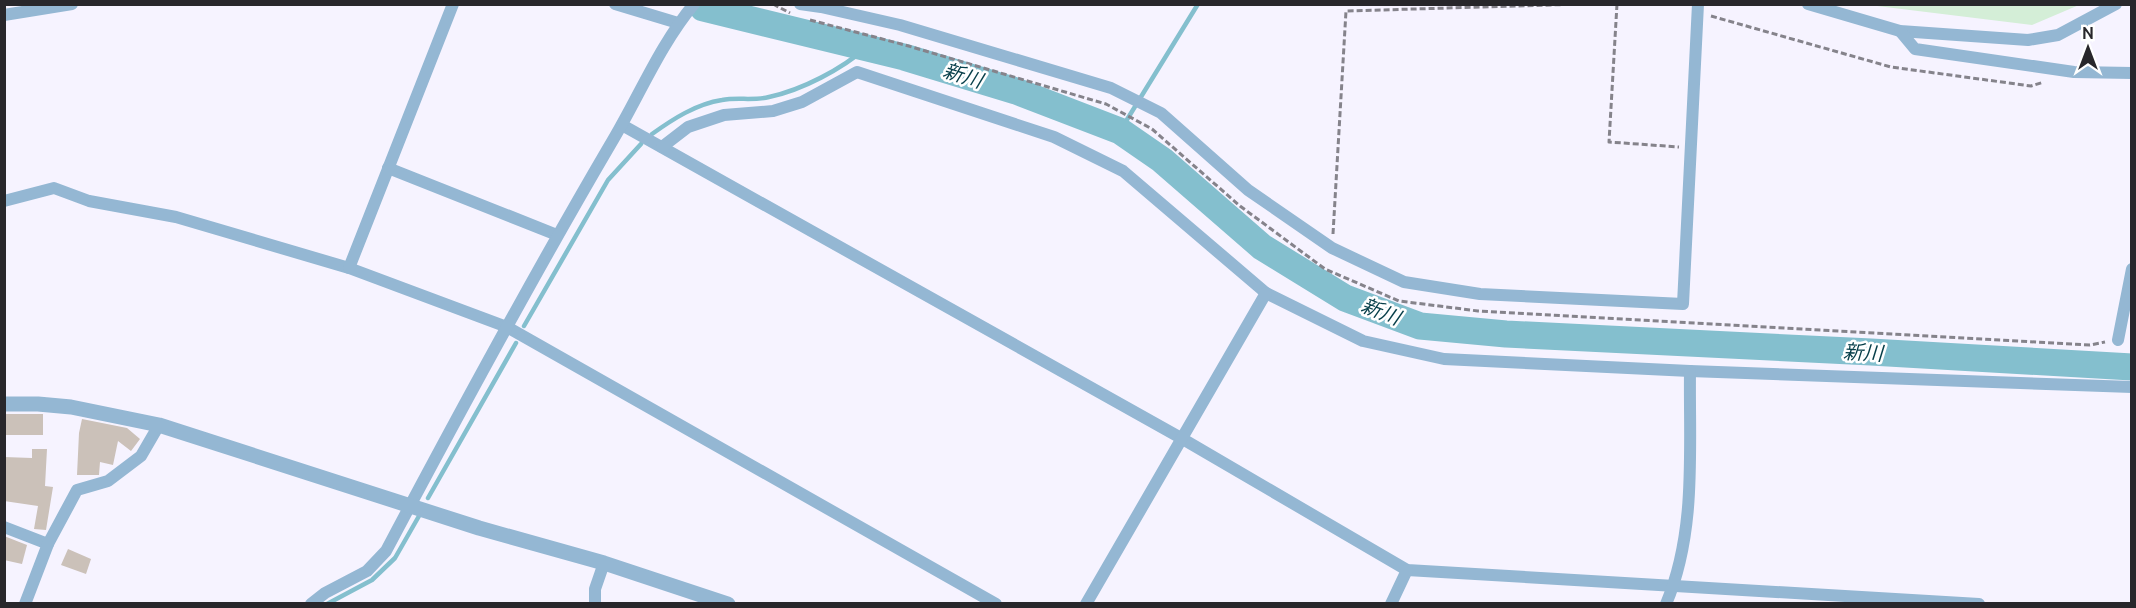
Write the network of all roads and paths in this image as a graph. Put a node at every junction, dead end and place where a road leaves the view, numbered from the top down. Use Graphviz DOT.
graph roads {
  1 [pos="72,4"];
  2 [pos="453,4"];
  3 [pos="615,4"];
  4 [pos="694,4"];
  5 [pos="773,4"];
  6 [pos="1584,4"];
  7 [pos="1617,4"];
  8 [pos="1808,4"];
  9 [pos="2116,4"];
  10 [pos="1698,9"];
  11 [pos="799,11"];
  12 [pos="4,15"];
  13 [pos="808,20"];
  14 [pos="678,23"];
  15 [pos="1900,31"];
  16 [pos="2074,72"];
  17 [pos="2132,73"];
  18 [pos="622,125"];
  19 [pos="662,147"];
  20 [pos="1691,148"];
  21 [pos="388,168"];
  22 [pos="4,201"];
  23 [pos="557,235"];
  24 [pos="1332,248"];
  25 [pos="349,268"];
  26 [pos="2132,269"];
  27 [pos="1266,293"];
  28 [pos="507,327"];
  29 [pos="2118,340"];
  30 [pos="1690,370"];
  31 [pos="2132,387"];
  32 [pos="4,404"];
  33 [pos="159,425"];
  34 [pos="1181,438"];
  35 [pos="410,506"];
  36 [pos="4,527"];
  37 [pos="48,544"];
  38 [pos="604,563"];
  39 [pos="1407,570"];
  40 [pos="1674,585"];
  41 [pos="25,603"];
  42 [pos="311,603"];
  43 [pos="596,603"];
  44 [pos="728,603"];
  45 [pos="996,603"];
  46 [pos="1086,603"];
  47 [pos="1391,603"];
  48 [pos="1666,603"];
  49 [pos="1979,603"];
  1 -- 12 [label="street"];
  2 -- 21 [label="street"];
  3 -- 14 [label="street"];
  4 -- 14 [label="street"];
  5 -- 11 [label="path"];
  6 -- 24 [label="path"];
  7 -- 20 [label="path"];
  8 -- 15 [label="street"];
  9 -- 15 [label="street"];
  10 -- 16 [label="path"];
  10 -- 20 [label="street"];
  11 -- 24 [label="street"];
  13 -- 29 [label="path"];
  14 -- 18 [label="street"];
  15 -- 16 [label="street"];
  16 -- 17 [label="street"];
  18 -- 19 [label="street"];
  18 -- 23 [label="street"];
  19 -- 27 [label="street"];
  19 -- 34 [label="street"];
  20 -- 24 [label="street"];
  21 -- 23 [label="street"];
  21 -- 25 [label="street"];
  22 -- 25 [label="street"];
  23 -- 28 [label="street"];
  25 -- 28 [label="street"];
  26 -- 29 [label="street"];
  27 -- 30 [label="street"];
  27 -- 34 [label="street"];
  28 -- 35 [label="street"];
  28 -- 45 [label="street"];
  30 -- 31 [label="street"];
  30 -- 40 [label="street"];
  32 -- 33 [label="street"];
  33 -- 35 [label="street"];
  33 -- 37 [label="street"];
  34 -- 39 [label="street"];
  34 -- 46 [label="street"];
  35 -- 38 [label="street"];
  35 -- 42 [label="street"];
  36 -- 37 [label="street"];
  37 -- 41 [label="street"];
  38 -- 43 [label="street"];
  38 -- 44 [label="street"];
  39 -- 40 [label="street"];
  39 -- 47 [label="street"];
  40 -- 48 [label="street"];
  40 -- 49 [label="street"];
}
